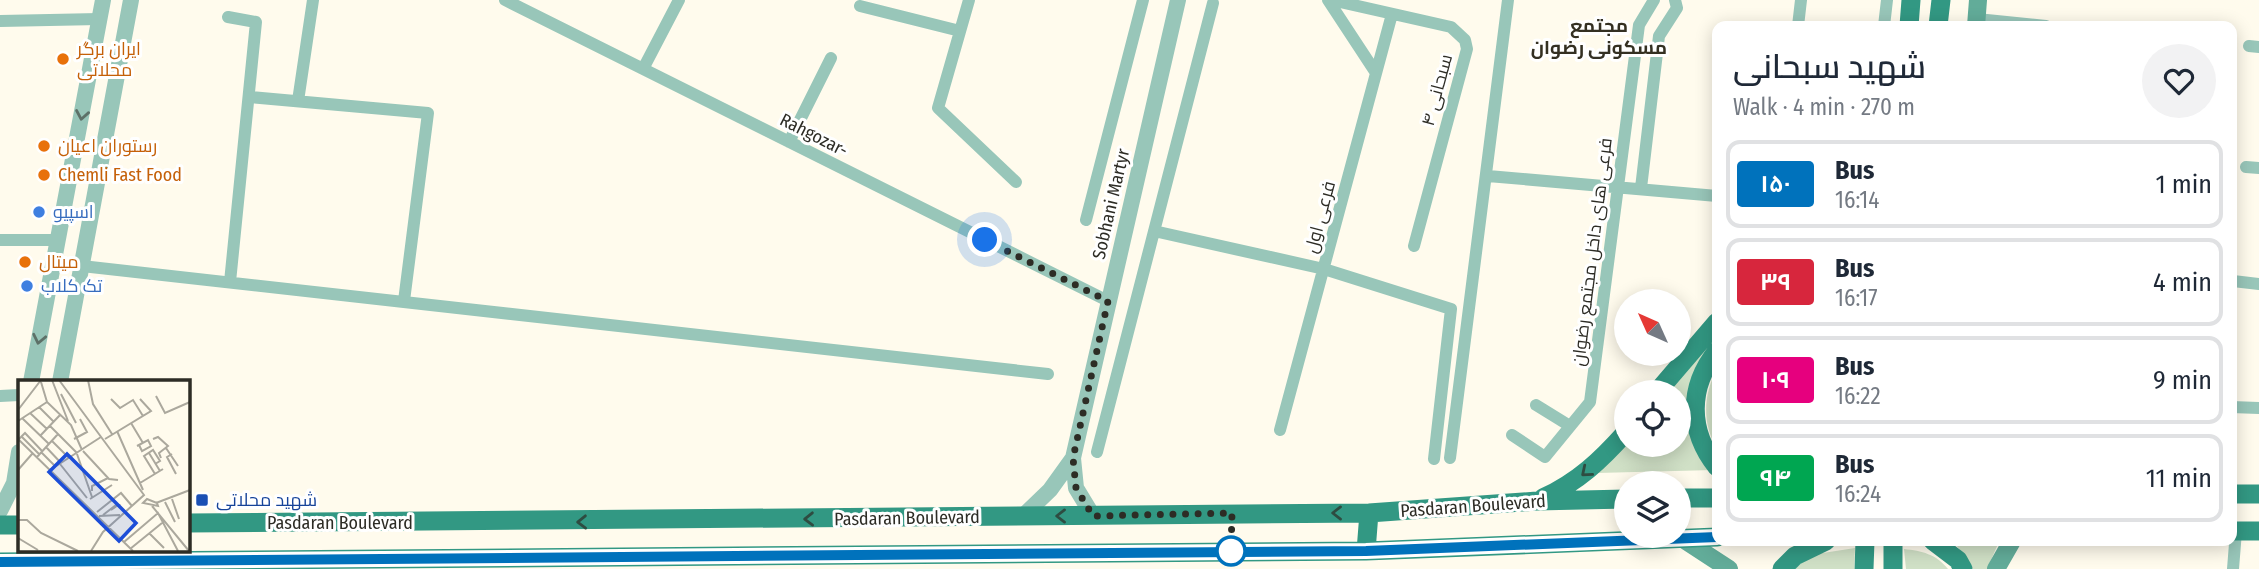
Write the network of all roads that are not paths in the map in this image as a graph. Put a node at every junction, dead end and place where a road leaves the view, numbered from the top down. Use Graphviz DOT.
graph roads {
  1 [pos="103,0"];
  2 [pos="131,0"];
  3 [pos="313,0"];
  4 [pos="505,0"];
  5 [pos="679,0"];
  6 [pos="969,0"];
  7 [pos="1143,0"];
  8 [pos="1178,0"];
  9 [pos="1330,0"];
  10 [pos="1508,0"];
  11 [pos="1654,0"];
  12 [pos="1675,0"];
  13 [pos="1801,0"];
  14 [pos="1887,0"];
  15 [pos="1941,0"];
  16 [pos="1978,0"];
  17 [pos="1213,3"];
  18 [pos="1911,3"];
  19 [pos="860,6"];
  20 [pos="1392,13"];
  21 [pos="228,18"];
  22 [pos="99,19"];
  23 [pos="0,21"];
  24 [pos="1799,21"];
  25 [pos="1885,21"];
  26 [pos="1904,21"];
  27 [pos="1909,21"];
  28 [pos="1939,21"];
  29 [pos="1976,21"];
  30 [pos="960,31"];
  31 [pos="831,58"];
  32 [pos="643,69"];
  33 [pos="1376,73"];
  34 [pos="250,97"];
  35 [pos="298,102"];
  36 [pos="789,142"];
  37 [pos="1488,176"];
  38 [pos="1016,182"];
  39 [pos="1618,186"];
  40 [pos="1641,188"];
  41 [pos="1712,195"];
  42 [pos="1086,220"];
  43 [pos="1154,231"];
  44 [pos="0,240"];
  45 [pos="59,240"];
  46 [pos="1414,246"];
  47 [pos="55,263"];
  48 [pos="83,265"];
  49 [pos="1324,269"];
  50 [pos="2237,281"];
  51 [pos="230,282"];
  52 [pos="2259,284"];
  53 [pos="404,301"];
  54 [pos="1108,301"];
  55 [pos="1712,328"];
  56 [pos="1712,358"];
  57 [pos="1048,374"];
  58 [pos="31,380"];
  59 [pos="60,380"];
  60 [pos="1667,380"];
  61 [pos="0,396"];
  62 [pos="18,396"];
  63 [pos="1536,405"];
  64 [pos="2237,407"];
  65 [pos="2259,408"];
  66 [pos="1570,426"];
  67 [pos="1280,430"];
  68 [pos="1512,435"];
  69 [pos="1614,445"];
  70 [pos="1097,452"];
  71 [pos="1073,458"];
  72 [pos="1450,458"];
  73 [pos="1434,459"];
  74 [pos="1712,459"];
  75 [pos="17,486"];
  76 [pos="2237,494"];
  77 [pos="2259,494"];
  78 [pos="1691,498"];
  79 [pos="1712,498"];
  80 [pos="1614,499"];
  81 [pos="1537,501"];
  82 [pos="0,511"];
  83 [pos="1368,513"];
  84 [pos="1023,516"];
  85 [pos="1093,516"];
  86 [pos="189,523"];
  87 [pos="532,523"];
  88 [pos="0,525"];
  89 [pos="18,525"];
  90 [pos="2259,530"];
  91 [pos="2237,531"];
  92 [pos="1712,537"];
  93 [pos="1691,539"];
  94 [pos="1614,542"];
  95 [pos="1691,544"];
  96 [pos="1816,546"];
  97 [pos="1865,546"];
  98 [pos="1893,546"];
  99 [pos="1940,546"];
  100 [pos="2009,546"];
  101 [pos="2234,546"];
  102 [pos="1366,551"];
  103 [pos="533,556"];
  104 [pos="0,562"];
  105 [pos="1729,569"];
  106 [pos="1783,569"];
  107 [pos="1864,569"];
  108 [pos="1893,569"];
  109 [pos="1964,569"];
  110 [pos="1996,569"];
  111 [pos="2233,569"];
  1 -- 22 [label="street"];
  2 -- 48 [label="street"];
  3 -- 35 [label="street"];
  4 -- 32 [label="street, Rahgozar-"];
  5 -- 32 [label="street"];
  6 -- 30 [label="street"];
  7 -- 42 [label="street"];
  8 -- 54 [label="street, Sobhani Martyr"];
  9 -- 20 [label="street, سبحانی ۴"];
  9 -- 33 [label="street"];
  10 -- 37 [label="street"];
  11 -- 39 [label="street, فرعی های داخل مجتمع رضوان"];
  12 -- 40 [label="street"];
  13 -- 24 [label="street"];
  14 -- 25 [label="street"];
  15 -- 28 [label="main road"];
  16 -- 29 [label="main road"];
  17 -- 43 [label="street"];
  18 -- 26 [label="main road"];
  18 -- 27 [label="main road"];
  19 -- 30 [label="street"];
  20 -- 33 [label="street, فرعی اول"];
  20 -- 46 [label="street, سبحانی ۴"];
  21 -- 34 [label="street"];
  22 -- 23 [label="street"];
  22 -- 45 [label="street, one-way"];
  30 -- 38 [label="street"];
  31 -- 36 [label="street"];
  32 -- 36 [label="street, Rahgozar-"];
  33 -- 49 [label="street, فرعی اول"];
  34 -- 35 [label="street"];
  34 -- 51 [label="street"];
  35 -- 53 [label="street"];
  36 -- 54 [label="street, Rahgozar-"];
  37 -- 39 [label="street"];
  37 -- 72 [label="street"];
  39 -- 40 [label="street"];
  39 -- 66 [label="street, فرعی های داخل مجتمع رضوان"];
  40 -- 41 [label="street"];
  43 -- 49 [label="street"];
  43 -- 70 [label="street"];
  44 -- 45 [label="street"];
  45 -- 47 [label="street"];
  47 -- 48 [label="street"];
  47 -- 58 [label="street, one-way"];
  48 -- 51 [label="street"];
  48 -- 59 [label="street"];
  49 -- 67 [label="street, فرعی اول"];
  49 -- 73 [label="street"];
  50 -- 52 [label="street"];
  51 -- 53 [label="street"];
  53 -- 57 [label="street"];
  54 -- 71 [label="street, Sobhani Martyr"];
  55 -- 60 [label="main road"];
  56 -- 74 [label="main road"];
  61 -- 62 [label="street"];
  63 -- 66 [label="street"];
  64 -- 65 [label="street"];
  66 -- 68 [label="street, فرعی های داخل مجتمع رضوان"];
  69 -- 81 [label="main road, one-way"];
  71 -- 84 [label="street"];
  71 -- 85 [label="street"];
  75 -- 82 [label="street"];
  76 -- 77 [label="main road"];
  78 -- 79 [label="main road"];
  80 -- 81 [label="main road, Pasdaran Boulevard"];
  81 -- 83 [label="main road, Pasdaran Boulevard"];
  83 -- 85 [label="main road, Pasdaran Boulevard, one-way"];
  83 -- 102 [label="main road"];
  85 -- 84 [label="main road, Pasdaran Boulevard, one-way"];
  84 -- 87 [label="main road, Pasdaran Boulevard, one-way"];
  86 -- 87 [label="main road, Pasdaran Boulevard"];
  87 -- 103 [label="main road"];
  88 -- 89 [label="main road"];
  90 -- 91 [label="main road"];
  92 -- 93 [label="main road, Pasdaran Boulevard"];
  94 -- 102 [label="main road, Pasdaran Boulevard"];
  95 -- 105 [label="main road"];
  96 -- 106 [label="main road"];
  97 -- 107 [label="main road"];
  98 -- 108 [label="main road"];
  99 -- 109 [label="main road"];
  100 -- 110 [label="main road"];
  101 -- 111 [label="street"];
  102 -- 103 [label="main road, Pasdaran Boulevard"];
  103 -- 104 [label="main road, Pasdaran Boulevard"];
}
